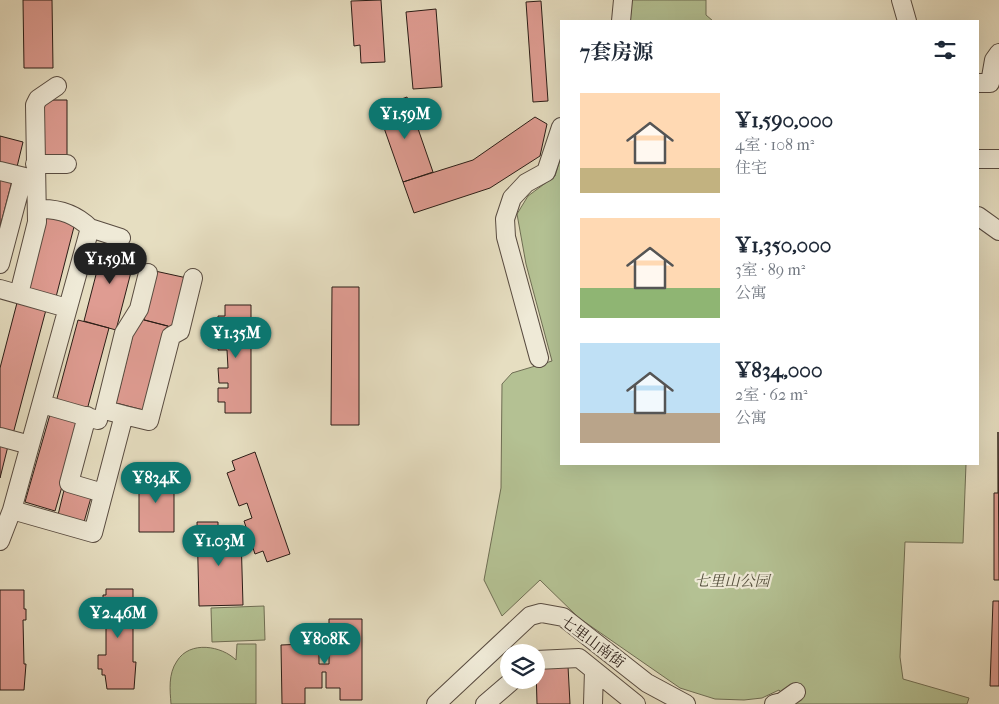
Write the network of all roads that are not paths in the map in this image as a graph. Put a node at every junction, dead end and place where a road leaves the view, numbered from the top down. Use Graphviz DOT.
graph roads {
  1 [pos="623,0"];
  2 [pos="901,0"];
  3 [pos="621,20"];
  4 [pos="907,20"];
  5 [pos="999,53"];
  6 [pos="979,83"];
  7 [pos="57,86"];
  8 [pos="560,130"];
  9 [pos="979,159"];
  10 [pos="999,160"];
  11 [pos="67,164"];
  12 [pos="0,171"];
  13 [pos="31,174"];
  14 [pos="37,209"];
  15 [pos="979,217"];
  16 [pos="90,228"];
  17 [pos="999,231"];
  18 [pos="121,238"];
  19 [pos="0,264"];
  20 [pos="148,273"];
  21 [pos="193,278"];
  22 [pos="0,289"];
  23 [pos="19,294"];
  24 [pos="67,308"];
  25 [pos="539,358"];
  26 [pos="42,404"];
  27 [pos="105,410"];
  28 [pos="124,415"];
  29 [pos="87,416"];
  30 [pos="0,437"];
  31 [pos="30,445"];
  32 [pos="103,493"];
  33 [pos="12,510"];
  34 [pos="0,541"];
  35 [pos="545,660"];
  36 [pos="594,670"];
  37 [pos="502,689"];
  38 [pos="796,692"];
  39 [pos="436,704"];
  40 [pos="485,704"];
  41 [pos="593,704"];
  42 [pos="636,704"];
  43 [pos="686,704"];
  44 [pos="774,704"];
  1 -- 3 [label="street"];
  2 -- 4 [label="street"];
  5 -- 6 [label="street"];
  7 -- 13 [label="street"];
  8 -- 25 [label="street"];
  9 -- 10 [label="street"];
  11 -- 13 [label="street"];
  12 -- 13 [label="street"];
  13 -- 14 [label="street"];
  13 -- 19 [label="street"];
  14 -- 16 [label="street"];
  14 -- 23 [label="street"];
  15 -- 17 [label="street"];
  16 -- 18 [label="street"];
  16 -- 24 [label="street"];
  20 -- 27 [label="street"];
  21 -- 28 [label="street"];
  22 -- 23 [label="street"];
  23 -- 24 [label="street"];
  24 -- 26 [label="street"];
  26 -- 29 [label="street"];
  26 -- 31 [label="street"];
  27 -- 28 [label="street"];
  27 -- 29 [label="street"];
  28 -- 32 [label="street"];
  29 -- 32 [label="street"];
  30 -- 31 [label="street"];
  31 -- 33 [label="street"];
  32 -- 33 [label="street"];
  33 -- 34 [label="street"];
  35 -- 36 [label="street"];
  36 -- 41 [label="street"];
  36 -- 42 [label="street"];
  37 -- 40 [label="street"];
  38 -- 44 [label="street"];
  39 -- 43 [label="street, 七里山南街"];
}
